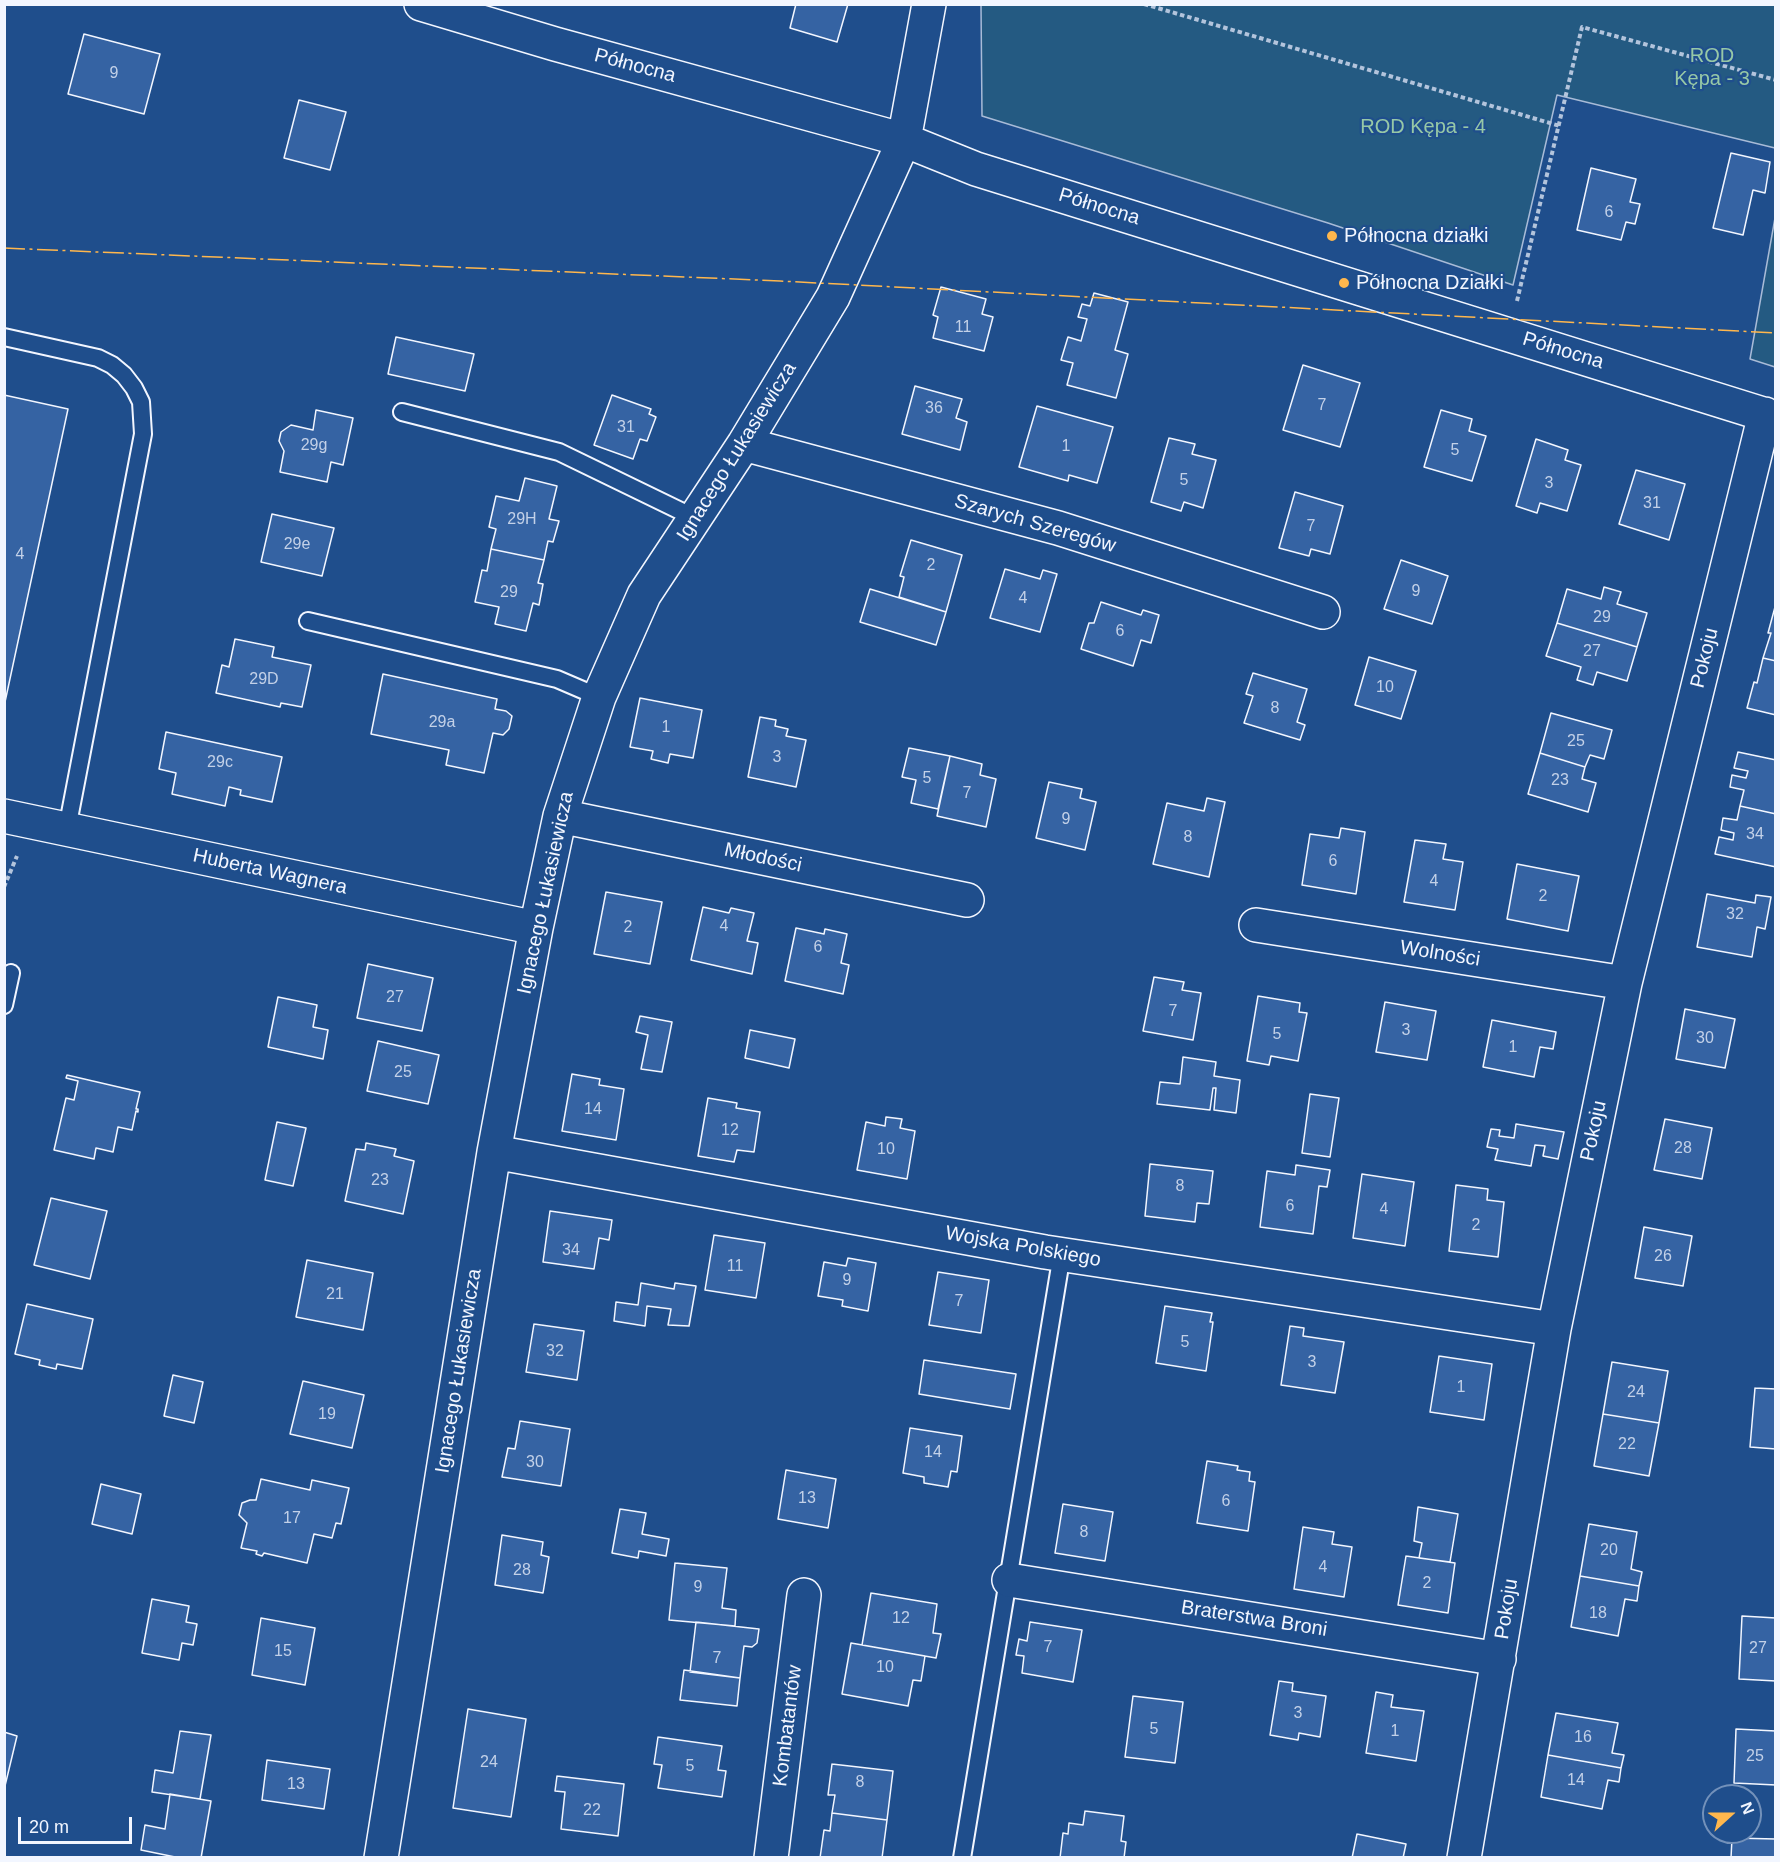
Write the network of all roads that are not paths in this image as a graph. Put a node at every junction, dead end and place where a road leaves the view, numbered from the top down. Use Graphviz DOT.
graph roads {
  1 [pos="421,4"];
  2 [pos="929,4"];
  3 [pos="904,140"];
  4 [pos="4,338"];
  5 [pos="402,412"];
  6 [pos="1771,416"];
  7 [pos="744,444"];
  8 [pos="695,518"];
  9 [pos="1323,612"];
  10 [pos="308,621"];
  11 [pos="599,697"];
  12 [pos="4,816"];
  13 [pos="560,816"];
  14 [pos="68,830"];
  15 [pos="967,900"];
  16 [pos="1256,925"];
  17 [pos="536,928"];
  18 [pos="11,973"];
  19 [pos="1624,983"];
  20 [pos="4,1005"];
  21 [pos="494,1152"];
  22 [pos="1062,1254"];
  23 [pos="1554,1329"];
  24 [pos="1009,1580"];
  25 [pos="804,1594"];
  26 [pos="1499,1659"];
  27 [pos="381,1857"];
  28 [pos="771,1857"];
  29 [pos="963,1857"];
  30 [pos="1464,1857"];
  1 -- 3 [label="street, Północna"];
  2 -- 3 [label="street, Ignacego Łukasiewicza"];
  3 -- 6 [label="street, Północna"];
  3 -- 7 [label="street, Ignacego Łukasiewicza"];
  4 -- 14 [label="lane"];
  5 -- 8 [label="lane"];
  6 -- 19 [label="street, Pokoju"];
  7 -- 8 [label="street, Ignacego Łukasiewicza"];
  7 -- 9 [label="street, Szarych Szeregów"];
  8 -- 11 [label="street, Ignacego Łukasiewicza"];
  10 -- 11 [label="lane"];
  11 -- 13 [label="street, Ignacego Łukasiewicza"];
  12 -- 14 [label="street, Huberta Wagnera"];
  13 -- 15 [label="street, Młodości"];
  13 -- 17 [label="street, Ignacego Łukasiewicza"];
  14 -- 17 [label="street, Huberta Wagnera"];
  16 -- 19 [label="street, Wolności"];
  17 -- 21 [label="street, Ignacego Łukasiewicza"];
  18 -- 20 [label="lane"];
  19 -- 23 [label="street, Pokoju"];
  21 -- 22 [label="street, Wojska Polskiego"];
  21 -- 27 [label="street, Ignacego Łukasiewicza"];
  22 -- 23 [label="street, Wojska Polskiego"];
  22 -- 24 [label="lane"];
  23 -- 26 [label="street, Pokoju"];
  24 -- 26 [label="street, Braterstwa Broni"];
  24 -- 29 [label="lane"];
  25 -- 28 [label="street, Kombatantów"];
  26 -- 30 [label="street, Pokoju"];
}
